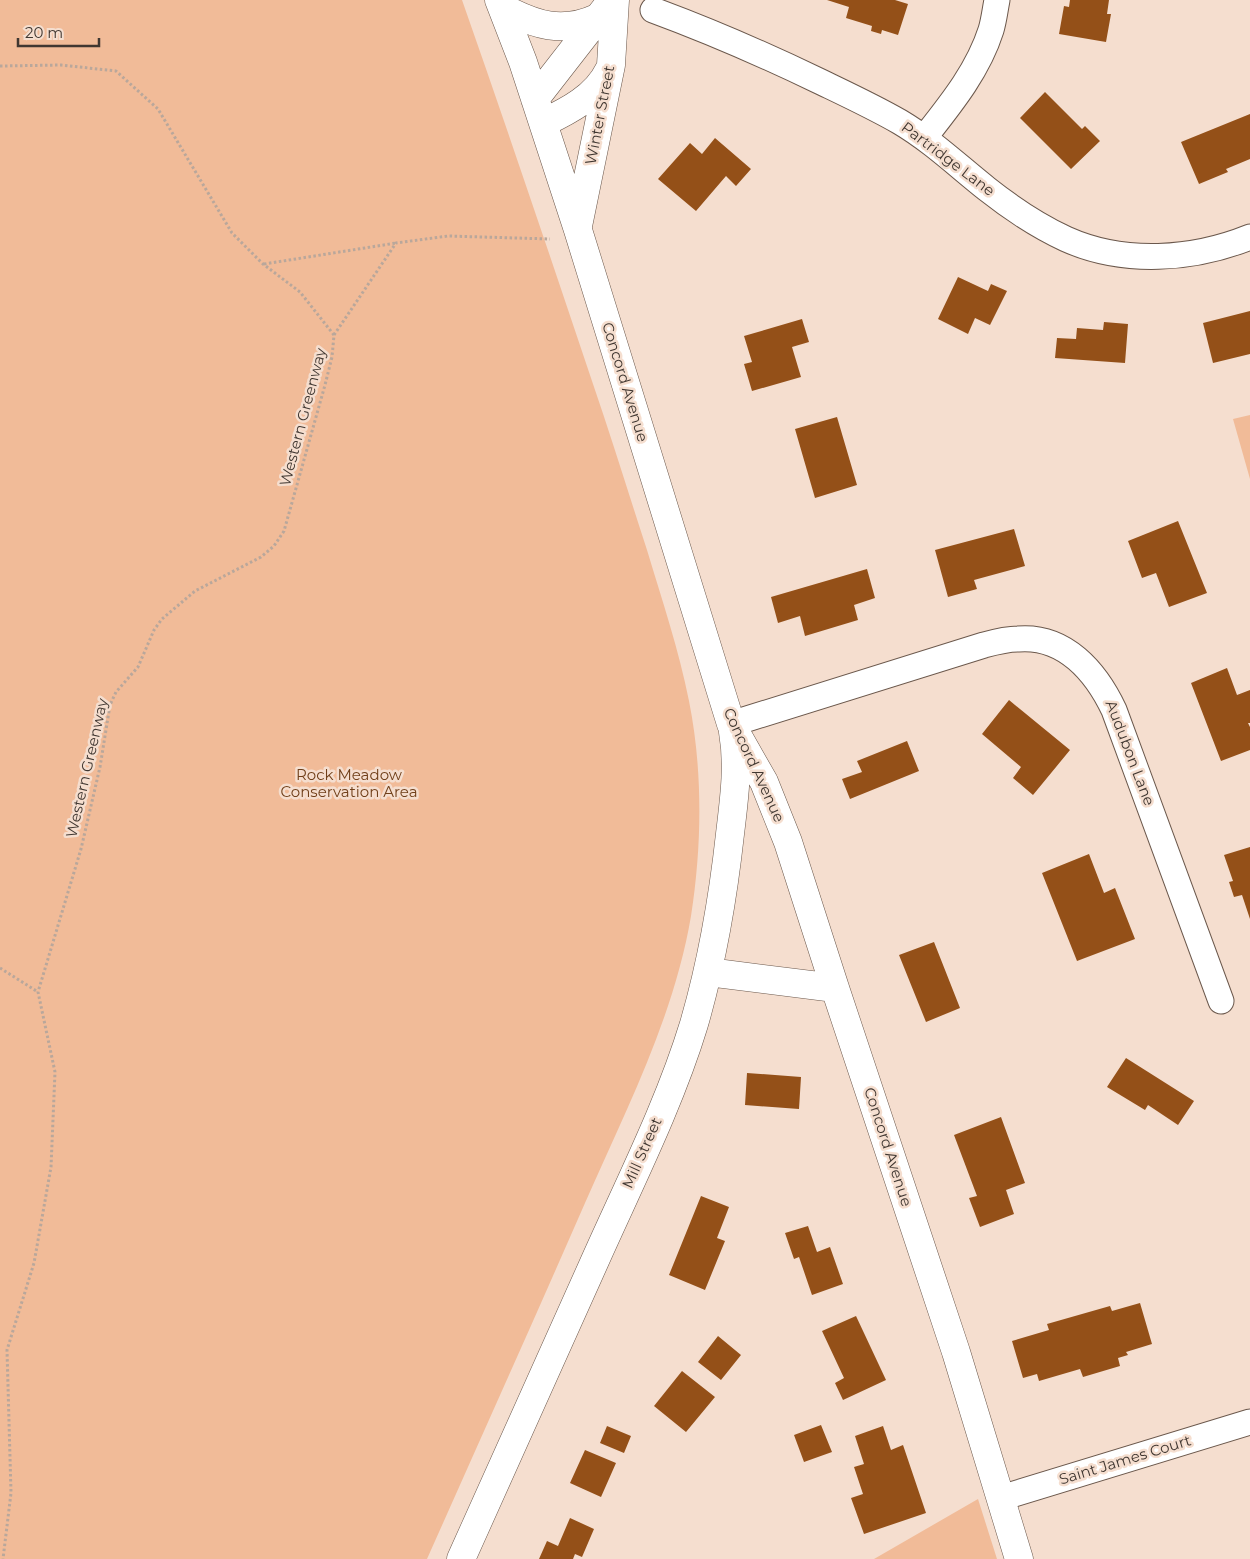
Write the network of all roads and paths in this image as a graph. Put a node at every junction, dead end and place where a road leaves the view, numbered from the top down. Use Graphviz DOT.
graph roads {
  1 [pos="997,0"];
  2 [pos="501,4"];
  3 [pos="608,6"];
  4 [pos="653,10"];
  5 [pos="611,65"];
  6 [pos="0,66"];
  7 [pos="539,111"];
  8 [pos="924,138"];
  9 [pos="578,230"];
  10 [pos="1250,237"];
  11 [pos="550,239"];
  12 [pos="396,243"];
  13 [pos="263,264"];
  14 [pos="334,335"];
  15 [pos="731,724"];
  16 [pos="0,968"];
  17 [pos="708,972"];
  18 [pos="835,988"];
  19 [pos="38,992"];
  20 [pos="1221,1001"];
  21 [pos="1250,1422"];
  22 [pos="1001,1498"];
  23 [pos="3,1559"];
  24 [pos="461,1559"];
  25 [pos="1019,1559"];
  1 -- 8 [label="street"];
  2 -- 3 [label="main road"];
  2 -- 7 [label="main road, Concord Avenue"];
  3 -- 5 [label="main road, Winter Street"];
  3 -- 7 [label="main road"];
  4 -- 8 [label="street, Partridge Lane"];
  5 -- 7 [label="main road"];
  5 -- 9 [label="main road, Winter Street"];
  6 -- 13 [label="path, Western Greenway"];
  7 -- 9 [label="main road, Concord Avenue"];
  8 -- 10 [label="street, Partridge Lane"];
  9 -- 15 [label="main road, Concord Avenue"];
  11 -- 12 [label="path"];
  12 -- 13 [label="path"];
  12 -- 14 [label="path"];
  13 -- 14 [label="path, Western Greenway"];
  14 -- 19 [label="path, Western Greenway"];
  15 -- 17 [label="main road, Mill Street"];
  15 -- 18 [label="main road, Concord Avenue"];
  15 -- 20 [label="street, Audubon Lane"];
  16 -- 19 [label="path"];
  17 -- 18 [label="main road"];
  17 -- 24 [label="main road, Mill Street"];
  18 -- 22 [label="main road, Concord Avenue"];
  19 -- 23 [label="path, Western Greenway"];
  21 -- 22 [label="street, Saint James Court"];
  22 -- 25 [label="main road, Concord Avenue"];
}
